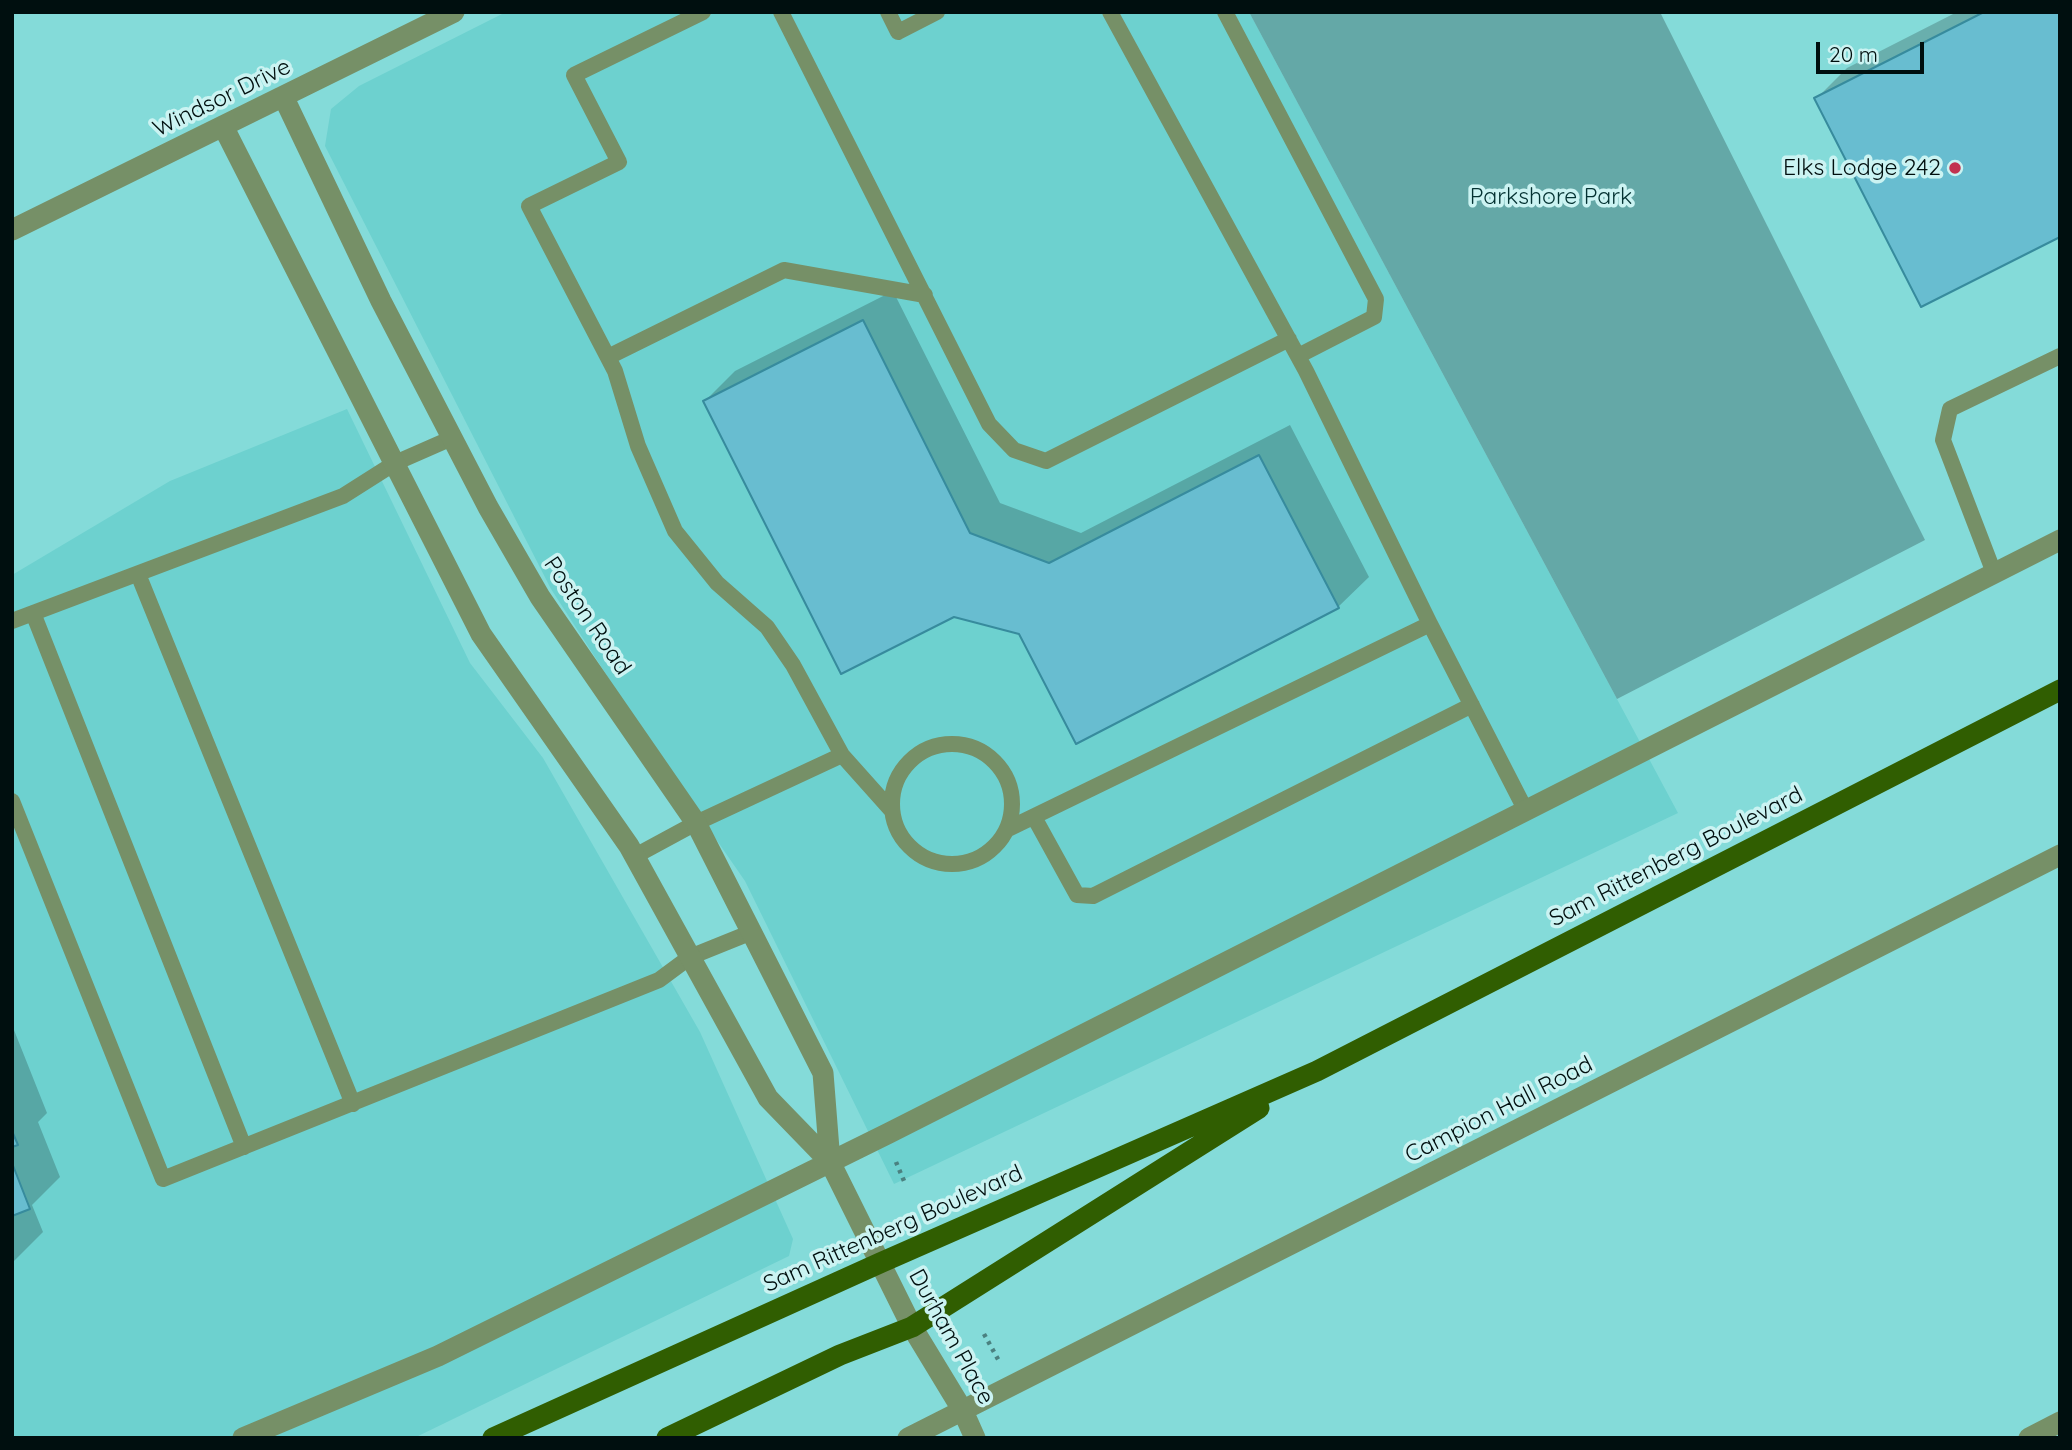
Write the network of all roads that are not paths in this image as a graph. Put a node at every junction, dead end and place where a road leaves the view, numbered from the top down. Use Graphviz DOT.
graph roads {
  1 [pos="454,12"];
  2 [pos="703,12"];
  3 [pos="781,12"];
  4 [pos="888,12"];
  5 [pos="937,12"];
  6 [pos="1110,12"];
  7 [pos="1225,12"];
  8 [pos="284,98"];
  9 [pos="223,126"];
  10 [pos="12,230"];
  11 [pos="925,295"];
  12 [pos="1289,339"];
  13 [pos="1298,356"];
  14 [pos="2060,356"];
  15 [pos="608,357"];
  16 [pos="452,438"];
  17 [pos="394,463"];
  18 [pos="2060,540"];
  19 [pos="1994,573"];
  20 [pos="138,574"];
  21 [pos="33,613"];
  22 [pos="12,621"];
  23 [pos="1430,624"];
  24 [pos="2060,690"];
  25 [pos="1472,705"];
  26 [pos="842,755"];
  27 [pos="12,801"];
  28 [pos="892,811"];
  29 [pos="1525,811"];
  30 [pos="1034,817"];
  31 [pos="696,822"];
  32 [pos="1007,829"];
  33 [pos="2060,855"];
  34 [pos="635,856"];
  35 [pos="752,932"];
  36 [pos="690,957"];
  37 [pos="1317,1071"];
  38 [pos="353,1104"];
  39 [pos="244,1147"];
  40 [pos="830,1162"];
  41 [pos="880,1263"];
  42 [pos="912,1327"];
  43 [pos="963,1411"];
  44 [pos="2060,1422"];
  45 [pos="243,1438"];
  46 [pos="493,1438"];
  47 [pos="667,1438"];
  48 [pos="908,1438"];
  49 [pos="975,1438"];
  50 [pos="2029,1438"];
  1 -- 8 [label="street, Windsor Drive"];
  2 -- 15 [label="lane"];
  3 -- 11 [label="lane"];
  4 -- 5 [label="lane"];
  6 -- 12 [label="lane"];
  7 -- 13 [label="lane"];
  8 -- 9 [label="street, Windsor Drive"];
  8 -- 16 [label="street, Poston Road"];
  9 -- 10 [label="street, Windsor Drive"];
  9 -- 17 [label="street, Poston Road"];
  11 -- 12 [label="lane"];
  11 -- 15 [label="lane"];
  12 -- 13 [label="lane"];
  13 -- 23 [label="lane"];
  14 -- 19 [label="lane"];
  15 -- 26 [label="lane"];
  16 -- 17 [label="lane"];
  16 -- 31 [label="street, Poston Road"];
  17 -- 20 [label="lane"];
  17 -- 34 [label="street, Poston Road"];
  18 -- 19 [label="street"];
  19 -- 29 [label="street"];
  20 -- 21 [label="lane"];
  20 -- 38 [label="lane"];
  21 -- 22 [label="lane"];
  21 -- 39 [label="lane"];
  23 -- 25 [label="lane"];
  23 -- 30 [label="lane"];
  24 -- 37 [label="main road, Sam Rittenberg Boulevard"];
  25 -- 29 [label="lane"];
  25 -- 30 [label="lane"];
  26 -- 28 [label="lane"];
  26 -- 31 [label="lane"];
  27 -- 39 [label="lane"];
  28 -- 32 [label="lane"];
  28 -- 32 [label="lane"];
  29 -- 40 [label="street"];
  30 -- 32 [label="lane"];
  31 -- 34 [label="lane"];
  31 -- 35 [label="street, Poston Road"];
  33 -- 43 [label="street, Campion Hall Road"];
  34 -- 36 [label="street, Poston Road"];
  35 -- 36 [label="lane"];
  35 -- 40 [label="street, Poston Road"];
  36 -- 38 [label="lane"];
  36 -- 40 [label="street, Poston Road"];
  37 -- 41 [label="main road, Sam Rittenberg Boulevard"];
  37 -- 42 [label="main road, Sam Rittenberg Boulevard"];
  38 -- 39 [label="lane"];
  40 -- 41 [label="street, Poston Road"];
  40 -- 45 [label="street"];
  41 -- 42 [label="street, Durham Place"];
  41 -- 46 [label="main road, Sam Rittenberg Boulevard"];
  42 -- 43 [label="street, Durham Place"];
  42 -- 47 [label="main road, Sam Rittenberg Boulevard"];
  43 -- 48 [label="street, Campion Hall Road"];
  43 -- 49 [label="street, Durham Place"];
  44 -- 50 [label="street"];
}
